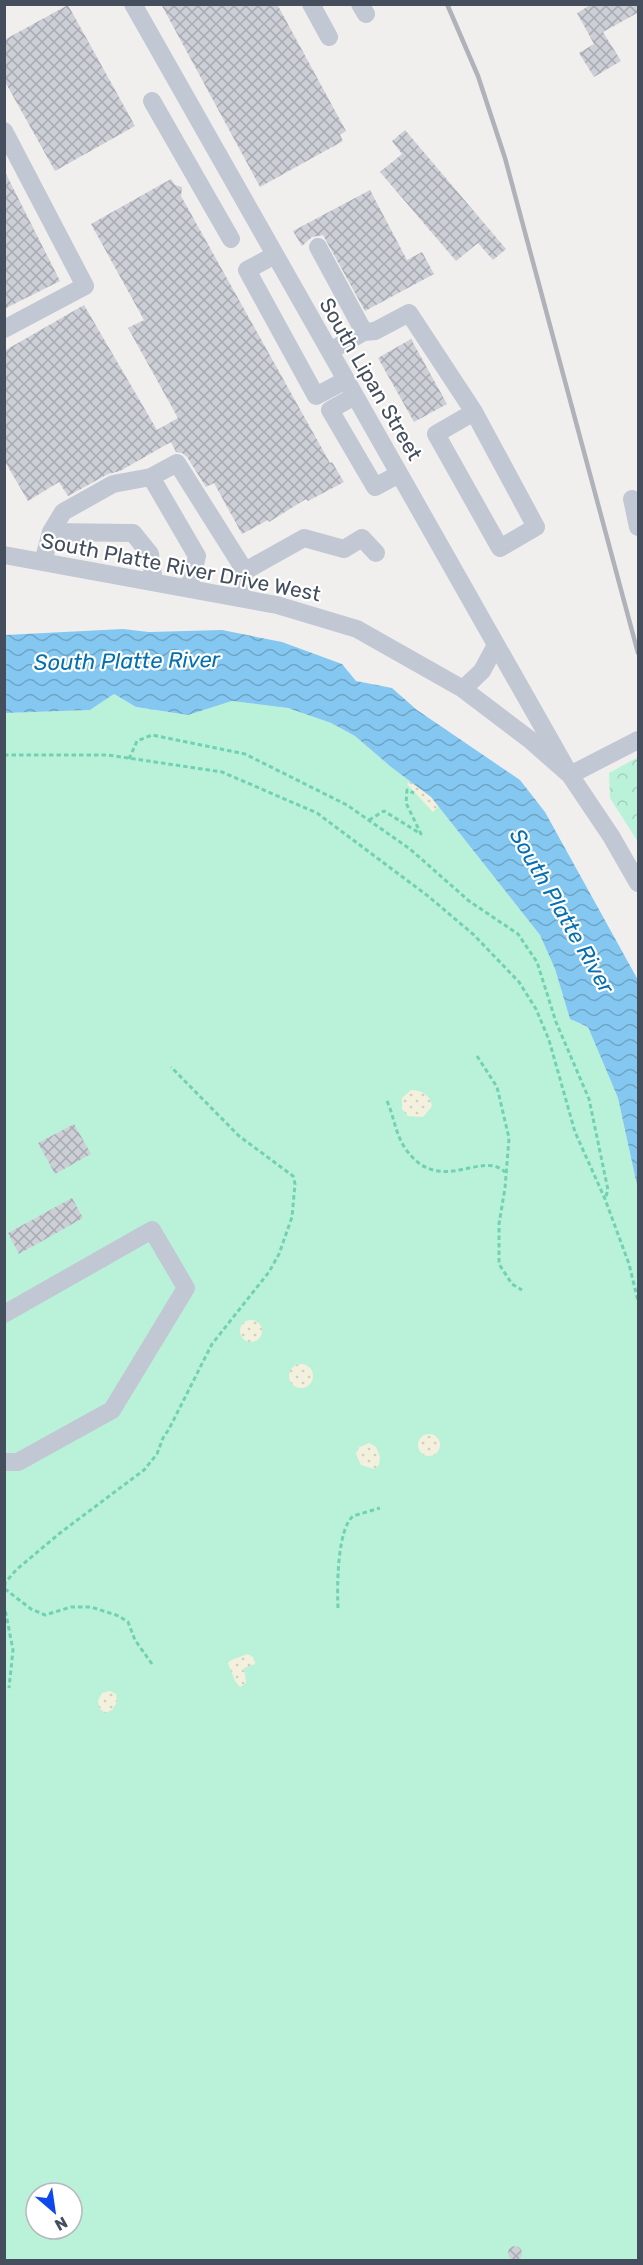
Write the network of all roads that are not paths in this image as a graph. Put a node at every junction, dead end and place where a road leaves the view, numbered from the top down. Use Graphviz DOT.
graph roads {
  1 [pos="133,4"];
  2 [pos="310,4"];
  3 [pos="329,37"];
  4 [pos="152,101"];
  5 [pos="203,128"];
  6 [pos="4,131"];
  7 [pos="176,142"];
  8 [pos="227,170"];
  9 [pos="200,185"];
  10 [pos="231,239"];
  11 [pos="318,247"];
  12 [pos="275,255"];
  13 [pos="4,329"];
  14 [pos="364,332"];
  15 [pos="330,351"];
  16 [pos="346,380"];
  17 [pos="355,396"];
  18 [pos="474,412"];
  19 [pos="399,474"];
  20 [pos="151,477"];
  21 [pos="632,499"];
  22 [pos="639,528"];
  23 [pos="51,532"];
  24 [pos="376,553"];
  25 [pos="4,555"];
  26 [pos="43,562"];
  27 [pos="245,571"];
  28 [pos="154,582"];
  29 [pos="189,588"];
  30 [pos="240,598"];
  31 [pos="496,645"];
  32 [pos="463,689"];
  33 [pos="639,740"];
  34 [pos="570,775"];
  35 [pos="639,883"];
  36 [pos="4,1314"];
  37 [pos="4,1462"];
  1 -- 5 [label="street, South Lipan Street"];
  2 -- 3 [label="street"];
  4 -- 7 [label="street"];
  5 -- 7 [label="street"];
  5 -- 8 [label="street, South Lipan Street"];
  6 -- 13 [label="street"];
  7 -- 9 [label="street"];
  8 -- 9 [label="street"];
  8 -- 12 [label="street, South Lipan Street"];
  9 -- 10 [label="street"];
  11 -- 14 [label="street"];
  12 -- 15 [label="street, South Lipan Street"];
  12 -- 16 [label="street"];
  14 -- 15 [label="street"];
  14 -- 18 [label="street"];
  15 -- 16 [label="street, South Lipan Street"];
  16 -- 17 [label="street, South Lipan Street"];
  17 -- 19 [label="street, South Lipan Street"];
  17 -- 19 [label="street"];
  18 -- 18 [label="street"];
  19 -- 31 [label="street, South Lipan Street"];
  20 -- 23 [label="street"];
  20 -- 27 [label="street"];
  20 -- 29 [label="street"];
  21 -- 22 [label="street"];
  23 -- 26 [label="street"];
  23 -- 28 [label="street"];
  24 -- 27 [label="street"];
  25 -- 26 [label="street, South Platte River Drive West"];
  26 -- 28 [label="street, South Platte River Drive West"];
  27 -- 30 [label="street"];
  28 -- 29 [label="street, South Platte River Drive West"];
  29 -- 30 [label="street, South Platte River Drive West"];
  30 -- 32 [label="street, South Platte River Drive West"];
  31 -- 32 [label="street"];
  31 -- 34 [label="street, South Lipan Street"];
  32 -- 34 [label="street, South Platte River Drive West"];
  33 -- 34 [label="street"];
  34 -- 35 [label="street, South Platte River Drive West"];
  36 -- 37 [label="street"];
}
